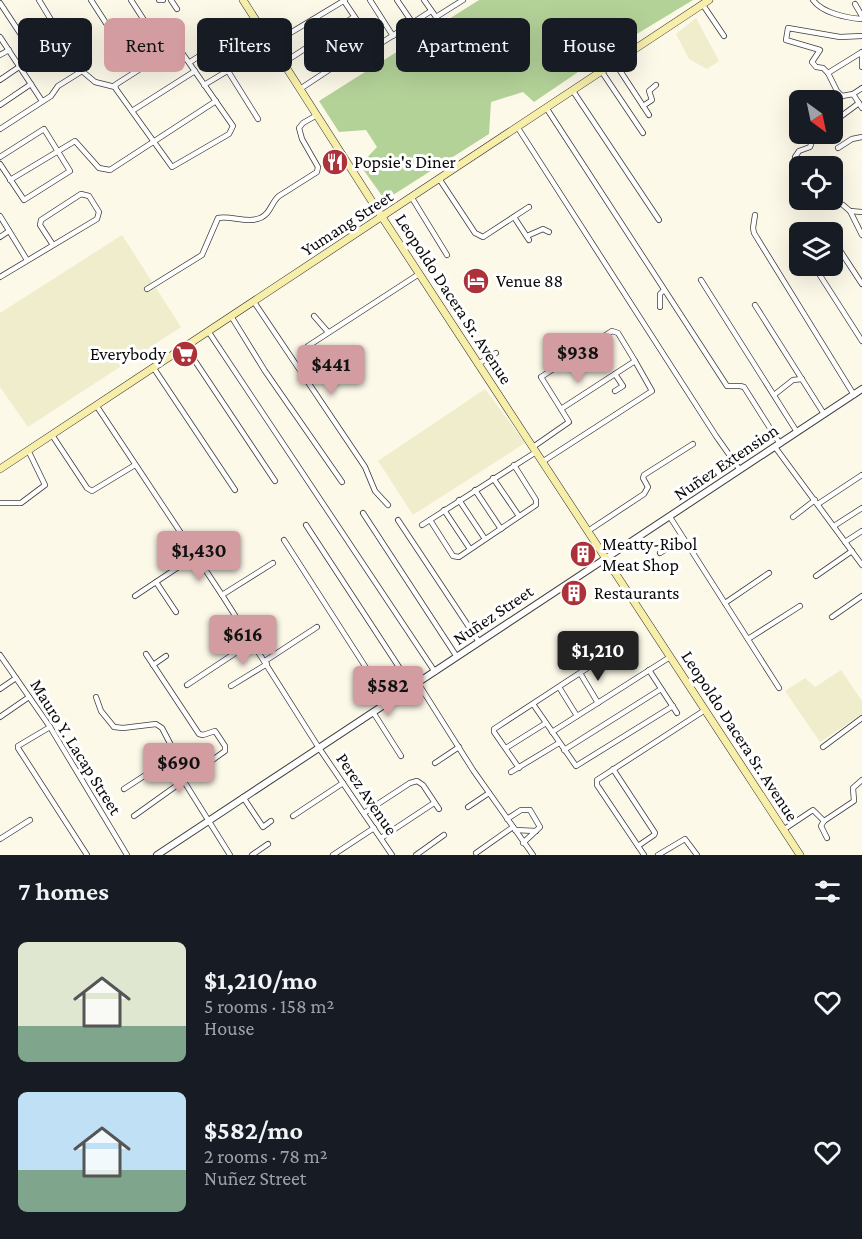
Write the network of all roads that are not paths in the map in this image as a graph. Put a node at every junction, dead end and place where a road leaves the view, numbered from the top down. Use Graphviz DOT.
graph roads {
  1 [pos="39,0"];
  2 [pos="91,0"];
  3 [pos="131,0"];
  4 [pos="171,0"];
  5 [pos="345,0"];
  6 [pos="370,0"];
  7 [pos="397,0"];
  8 [pos="463,0"];
  9 [pos="813,0"];
  10 [pos="246,1"];
  11 [pos="425,1"];
  12 [pos="706,2"];
  13 [pos="0,3"];
  14 [pos="855,4"];
  15 [pos="177,9"];
  16 [pos="430,11"];
  17 [pos="354,17"];
  18 [pos="50,18"];
  19 [pos="143,18"];
  20 [pos="255,18"];
  21 [pos="409,18"];
  22 [pos="419,18"];
  23 [pos="862,18"];
  24 [pos="104,20"];
  25 [pos="18,30"];
  26 [pos="292,34"];
  27 [pos="396,34"];
  28 [pos="393,36"];
  29 [pos="724,36"];
  30 [pos="862,36"];
  31 [pos="0,37"];
  32 [pos="637,48"];
  33 [pos="9,50"];
  34 [pos="862,52"];
  35 [pos="0,55"];
  36 [pos="854,56"];
  37 [pos="292,57"];
  38 [pos="197,58"];
  39 [pos="190,63"];
  40 [pos="18,65"];
  41 [pos="861,66"];
  42 [pos="18,68"];
  43 [pos="823,68"];
  44 [pos="835,69"];
  45 [pos="195,71"];
  46 [pos="23,72"];
  47 [pos="80,72"];
  48 [pos="83,72"];
  49 [pos="226,72"];
  50 [pos="229,72"];
  51 [pos="289,72"];
  52 [pos="326,72"];
  53 [pos="602,72"];
  54 [pos="621,72"];
  55 [pos="828,73"];
  56 [pos="0,80"];
  57 [pos="31,84"];
  58 [pos="656,85"];
  59 [pos="204,86"];
  60 [pos="115,87"];
  61 [pos="862,88"];
  62 [pos="300,89"];
  63 [pos="573,91"];
  64 [pos="854,94"];
  65 [pos="636,95"];
  66 [pos="42,101"];
  67 [pos="216,101"];
  68 [pos="623,103"];
  69 [pos="0,105"];
  70 [pos="643,106"];
  71 [pos="860,106"];
  72 [pos="547,109"];
  73 [pos="132,111"];
  74 [pos="317,115"];
  75 [pos="649,115"];
  76 [pos="843,116"];
  77 [pos="258,119"];
  78 [pos="518,128"];
  79 [pos="0,129"];
  80 [pos="643,133"];
  81 [pos="510,134"];
  82 [pos="523,136"];
  83 [pos="862,136"];
  84 [pos="152,141"];
  85 [pos="811,144"];
  86 [pos="838,148"];
  87 [pos="59,150"];
  88 [pos="796,156"];
  89 [pos="0,157"];
  90 [pos="0,164"];
  91 [pos="10,180"];
  92 [pos="440,180"];
  93 [pos="412,198"];
  94 [pos="843,205"];
  95 [pos="530,207"];
  96 [pos="850,211"];
  97 [pos="862,212"];
  98 [pos="755,215"];
  99 [pos="0,216"];
  100 [pos="382,217"];
  101 [pos="514,217"];
  102 [pos="659,220"];
  103 [pos="9,231"];
  104 [pos="549,232"];
  105 [pos="862,235"];
  106 [pos="0,237"];
  107 [pos="53,245"];
  108 [pos="447,255"];
  109 [pos="843,256"];
  110 [pos="27,260"];
  111 [pos="420,274"];
  112 [pos="0,276"];
  113 [pos="820,276"];
  114 [pos="701,280"];
  115 [pos="862,284"];
  116 [pos="147,289"];
  117 [pos="664,290"];
  118 [pos="254,302"];
  119 [pos="755,304"];
  120 [pos="660,307"];
  121 [pos="231,316"];
  122 [pos="314,316"];
  123 [pos="208,331"];
  124 [pos="328,332"];
  125 [pos="862,342"];
  126 [pos="185,345"];
  127 [pos="308,346"];
  128 [pos="496,353"];
  129 [pos="635,361"];
  130 [pos="478,364"];
  131 [pos="153,367"];
  132 [pos="615,374"];
  133 [pos="802,379"];
  134 [pos="862,389"];
  135 [pos="615,391"];
  136 [pos="774,395"];
  137 [pos="854,395"];
  138 [pos="96,405"];
  139 [pos="561,409"];
  140 [pos="824,414"];
  141 [pos="797,432"];
  142 [pos="52,435"];
  143 [pos="693,444"];
  144 [pos="777,446"];
  145 [pos="534,449"];
  146 [pos="28,450"];
  147 [pos="542,462"];
  148 [pos="135,465"];
  149 [pos="514,465"];
  150 [pos="0,469"];
  151 [pos="740,470"];
  152 [pos="862,475"];
  153 [pos="493,478"];
  154 [pos="275,481"];
  155 [pos="342,482"];
  156 [pos="235,490"];
  157 [pos="475,490"];
  158 [pos="459,500"];
  159 [pos="817,502"];
  160 [pos="0,503"];
  161 [pos="388,505"];
  162 [pos="862,508"];
  163 [pos="444,510"];
  164 [pos="363,513"];
  165 [pos="519,516"];
  166 [pos="793,516"];
  167 [pos="670,517"];
  168 [pos="398,520"];
  169 [pos="430,520"];
  170 [pos="306,525"];
  171 [pos="422,525"];
  172 [pos="834,526"];
  173 [pos="501,529"];
  174 [pos="588,531"];
  175 [pos="862,531"];
  176 [pos="683,538"];
  177 [pos="485,539"];
  178 [pos="284,540"];
  179 [pos="845,542"];
  180 [pos="220,544"];
  181 [pos="470,549"];
  182 [pos="852,551"];
  183 [pos="660,553"];
  184 [pos="196,558"];
  185 [pos="606,558"];
  186 [pos="273,563"];
  187 [pos="862,565"];
  188 [pos="769,573"];
  189 [pos="816,576"];
  190 [pos="156,582"];
  191 [pos="222,595"];
  192 [pos="135,596"];
  193 [pos="862,596"];
  194 [pos="725,603"];
  195 [pos="800,606"];
  196 [pos="176,612"];
  197 [pos="832,617"];
  198 [pos="317,627"];
  199 [pos="748,639"];
  200 [pos="252,642"];
  201 [pos="480,642"];
  202 [pos="146,654"];
  203 [pos="0,655"];
  204 [pos="166,656"];
  205 [pos="457,657"];
  206 [pos="670,657"];
  207 [pos="266,663"];
  208 [pos="153,665"];
  209 [pos="589,667"];
  210 [pos="649,670"];
  211 [pos="435,672"];
  212 [pos="580,673"];
  213 [pos="16,678"];
  214 [pos="187,685"];
  215 [pos="415,685"];
  216 [pos="231,686"];
  217 [pos="559,687"];
  218 [pos="779,688"];
  219 [pos="0,689"];
  220 [pos="661,689"];
  221 [pos="29,697"];
  222 [pos="96,697"];
  223 [pos="388,702"];
  224 [pos="598,703"];
  225 [pos="533,704"];
  226 [pos="673,706"];
  227 [pos="705,710"];
  228 [pos="373,712"];
  229 [pos="677,713"];
  230 [pos="577,716"];
  231 [pos="0,717"];
  232 [pos="862,718"];
  233 [pos="546,723"];
  234 [pos="50,728"];
  235 [pos="552,732"];
  236 [pos="559,743"];
  237 [pos="319,747"];
  238 [pos="459,747"];
  239 [pos="823,747"];
  240 [pos="506,748"];
  241 [pos="564,750"];
  242 [pos="401,756"];
  243 [pos="170,759"];
  244 [pos="435,763"];
  245 [pos="519,768"];
  246 [pos="613,769"];
  247 [pos="511,772"];
  248 [pos="862,780"];
  249 [pos="184,781"];
  250 [pos="344,783"];
  251 [pos="124,789"];
  252 [pos="489,793"];
  253 [pos="243,797"];
  254 [pos="435,802"];
  255 [pos="468,807"];
  256 [pos="439,809"];
  257 [pos="364,813"];
  258 [pos="134,816"];
  259 [pos="293,816"];
  260 [pos="507,819"];
  261 [pos="30,820"];
  262 [pos="209,821"];
  263 [pos="272,821"];
  264 [pos="824,821"];
  265 [pos="374,828"];
  266 [pos="514,829"];
  267 [pos="783,830"];
  268 [pos="536,831"];
  269 [pos="444,836"];
  270 [pos="381,838"];
  271 [pos="827,838"];
  272 [pos="0,839"];
  273 [pos="523,843"];
  274 [pos="268,844"];
  275 [pos="638,846"];
  276 [pos="476,853"];
  277 [pos="694,854"];
  278 [pos="87,855"];
  279 [pos="127,855"];
  280 [pos="157,855"];
  281 [pos="230,855"];
  282 [pos="252,855"];
  283 [pos="333,855"];
  284 [pos="392,855"];
  285 [pos="416,855"];
  286 [pos="533,855"];
  287 [pos="644,855"];
  288 [pos="658,855"];
  289 [pos="800,855"];
  1 -- 18 [label="street"];
  2 -- 24 [label="street"];
  3 -- 19 [label="street"];
  4 -- 15 [label="street"];
  5 -- 17 [label="street"];
  5 -- 26 [label="street"];
  6 -- 28 [label="street"];
  7 -- 21 [label="street"];
  8 -- 16 [label="street"];
  9 -- 23 [label="street"];
  10 -- 20 [label="main road, Leopoldo Dacera Sr. Avenue"];
  11 -- 16 [label="street"];
  12 -- 29 [label="street"];
  12 -- 32 [label="main road, Yumang Street"];
  13 -- 25 [label="street"];
  14 -- 23 [label="street"];
  16 -- 22 [label="street"];
  17 -- 28 [label="street"];
  17 -- 37 [label="street"];
  27 -- 28 [label="street"];
  30 -- 43 [label="street"];
  31 -- 33 [label="street"];
  33 -- 35 [label="street"];
  33 -- 40 [label="street"];
  34 -- 36 [label="street"];
  34 -- 41 [label="street"];
  36 -- 41 [label="street"];
  36 -- 44 [label="street"];
  38 -- 39 [label="street"];
  39 -- 45 [label="street"];
  39 -- 60 [label="street"];
  42 -- 56 [label="street"];
  43 -- 44 [label="street"];
  43 -- 55 [label="street"];
  44 -- 55 [label="street"];
  45 -- 59 [label="street"];
  45 -- 73 [label="street"];
  46 -- 57 [label="street"];
  47 -- 66 [label="street"];
  48 -- 60 [label="street"];
  49 -- 59 [label="street"];
  50 -- 77 [label="street"];
  51 -- 62 [label="main road, Leopoldo Dacera Sr. Avenue"];
  52 -- 62 [label="street"];
  53 -- 63 [label="main road, Yumang Street"];
  53 -- 68 [label="street"];
  54 -- 65 [label="street"];
  55 -- 64 [label="street"];
  57 -- 66 [label="street"];
  57 -- 69 [label="street"];
  58 -- 70 [label="street"];
  59 -- 67 [label="street"];
  60 -- 73 [label="street"];
  61 -- 64 [label="street"];
  62 -- 74 [label="main road, Leopoldo Dacera Sr. Avenue"];
  63 -- 72 [label="main road, Yumang Street"];
  63 -- 102 [label="street"];
  64 -- 71 [label="street"];
  65 -- 68 [label="street"];
  65 -- 70 [label="street"];
  66 -- 79 [label="street"];
  67 -- 84 [label="street"];
  67 -- 84 [label="street"];
  68 -- 80 [label="street"];
  70 -- 75 [label="street"];
  71 -- 76 [label="street"];
  72 -- 78 [label="main road, Yumang Street"];
  72 -- 117 [label="street"];
  73 -- 84 [label="street"];
  74 -- 100 [label="main road, Leopoldo Dacera Sr. Avenue"];
  74 -- 116 [label="street"];
  78 -- 81 [label="main road, Yumang Street"];
  78 -- 82 [label="street"];
  81 -- 82 [label="street"];
  81 -- 92 [label="main road, Yumang Street"];
  82 -- 151 [label="street"];
  83 -- 86 [label="street"];
  84 -- 87 [label="street"];
  85 -- 88 [label="street"];
  87 -- 89 [label="street"];
  87 -- 91 [label="street"];
  87 -- 91 [label="street"];
  90 -- 91 [label="street"];
  92 -- 93 [label="main road, Yumang Street"];
  92 -- 101 [label="street"];
  93 -- 100 [label="main road, Yumang Street"];
  93 -- 108 [label="street"];
  94 -- 96 [label="street"];
  95 -- 101 [label="street"];
  96 -- 97 [label="street"];
  96 -- 105 [label="street"];
  98 -- 137 [label="street"];
  99 -- 103 [label="street"];
  100 -- 111 [label="main road, Leopoldo Dacera Sr. Avenue"];
  100 -- 118 [label="main road, Yumang Street"];
  101 -- 104 [label="street"];
  103 -- 106 [label="street"];
  103 -- 110 [label="street"];
  107 -- 107 [label="street"];
  107 -- 110 [label="street"];
  109 -- 115 [label="street"];
  110 -- 112 [label="street"];
  111 -- 124 [label="street"];
  111 -- 130 [label="main road, Leopoldo Dacera Sr. Avenue"];
  113 -- 125 [label="street"];
  114 -- 136 [label="street"];
  117 -- 120 [label="street"];
  117 -- 144 [label="street"];
  118 -- 121 [label="main road, Yumang Street"];
  118 -- 161 [label="street"];
  119 -- 133 [label="street"];
  121 -- 123 [label="main road, Yumang Street"];
  121 -- 155 [label="street"];
  122 -- 124 [label="street"];
  123 -- 126 [label="main road, Yumang Street"];
  123 -- 211 [label="street"];
  124 -- 127 [label="street"];
  126 -- 131 [label="main road, Yumang Street"];
  126 -- 154 [label="street"];
  128 -- 130 [label="street"];
  129 -- 132 [label="street"];
  129 -- 139 [label="street"];
  129 -- 147 [label="street"];
  130 -- 145 [label="main road, Leopoldo Dacera Sr. Avenue"];
  131 -- 138 [label="main road, Yumang Street"];
  131 -- 156 [label="street"];
  132 -- 135 [label="street"];
  132 -- 139 [label="street"];
  133 -- 136 [label="street"];
  133 -- 140 [label="street"];
  134 -- 137 [label="street, Nuñez Extension"];
  136 -- 141 [label="street"];
  137 -- 140 [label="street, Nuñez Extension"];
  138 -- 142 [label="main road, Yumang Street"];
  138 -- 148 [label="street, Perez Avenue"];
  139 -- 145 [label="street"];
  140 -- 141 [label="street, Nuñez Extension"];
  141 -- 144 [label="street, Nuñez Extension"];
  142 -- 146 [label="main road, Yumang Street"];
  142 -- 148 [label="street"];
  143 -- 174 [label="street"];
  144 -- 151 [label="street, Nuñez Extension"];
  144 -- 159 [label="street"];
  145 -- 147 [label="main road, Leopoldo Dacera Sr. Avenue"];
  145 -- 149 [label="street"];
  146 -- 150 [label="main road, Yumang Street"];
  146 -- 160 [label="street"];
  147 -- 174 [label="main road, Leopoldo Dacera Sr. Avenue"];
  148 -- 184 [label="street, Perez Avenue"];
  149 -- 153 [label="street"];
  149 -- 165 [label="street"];
  151 -- 167 [label="street, Nuñez Extension"];
  152 -- 159 [label="street"];
  153 -- 157 [label="street"];
  153 -- 165 [label="street"];
  157 -- 158 [label="street"];
  157 -- 173 [label="street"];
  158 -- 163 [label="street"];
  158 -- 177 [label="street"];
  159 -- 166 [label="street"];
  159 -- 172 [label="street"];
  162 -- 172 [label="street"];
  163 -- 169 [label="street"];
  163 -- 181 [label="street"];
  164 -- 205 [label="street"];
  165 -- 173 [label="street"];
  167 -- 176 [label="street"];
  167 -- 185 [label="street, Nuñez Extension"];
  168 -- 201 [label="street"];
  169 -- 171 [label="street"];
  169 -- 181 [label="street"];
  170 -- 215 [label="street"];
  172 -- 179 [label="street"];
  173 -- 177 [label="street"];
  174 -- 185 [label="main road, Leopoldo Dacera Sr. Avenue"];
  175 -- 179 [label="street"];
  176 -- 183 [label="street"];
  176 -- 194 [label="street"];
  177 -- 181 [label="street"];
  178 -- 223 [label="street"];
  179 -- 182 [label="street"];
  180 -- 184 [label="street"];
  182 -- 187 [label="street"];
  182 -- 189 [label="street"];
  184 -- 190 [label="street"];
  184 -- 191 [label="street, Perez Avenue"];
  185 -- 201 [label="street, Nuñez Street"];
  185 -- 206 [label="main road, Leopoldo Dacera Sr. Avenue"];
  186 -- 191 [label="street"];
  188 -- 194 [label="street"];
  190 -- 192 [label="street"];
  190 -- 196 [label="street"];
  191 -- 200 [label="street, Perez Avenue"];
  193 -- 197 [label="street"];
  194 -- 199 [label="street"];
  195 -- 199 [label="street"];
  198 -- 207 [label="street"];
  199 -- 218 [label="street"];
  200 -- 207 [label="street, Perez Avenue"];
  200 -- 214 [label="street"];
  201 -- 205 [label="street, Nuñez Street"];
  202 -- 208 [label="street"];
  203 -- 213 [label="street, Mauro Y. Lacap Street"];
  204 -- 208 [label="street"];
  205 -- 211 [label="street, Nuñez Street"];
  206 -- 210 [label="street"];
  206 -- 227 [label="main road, Leopoldo Dacera Sr. Avenue"];
  207 -- 216 [label="street"];
  207 -- 237 [label="street, Perez Avenue"];
  208 -- 249 [label="street"];
  209 -- 212 [label="street"];
  210 -- 220 [label="street"];
  210 -- 224 [label="street"];
  211 -- 215 [label="street, Nuñez Street"];
  212 -- 217 [label="street"];
  212 -- 224 [label="street"];
  213 -- 219 [label="street"];
  213 -- 221 [label="street, Mauro Y. Lacap Street"];
  215 -- 223 [label="street, Nuñez Street"];
  215 -- 238 [label="street"];
  217 -- 225 [label="street"];
  217 -- 230 [label="street"];
  220 -- 226 [label="street"];
  220 -- 241 [label="street"];
  221 -- 231 [label="street"];
  221 -- 234 [label="street, Mauro Y. Lacap Street"];
  222 -- 243 [label="street"];
  223 -- 228 [label="street, Nuñez Street"];
  224 -- 230 [label="street"];
  225 -- 233 [label="street"];
  225 -- 240 [label="street"];
  226 -- 229 [label="street"];
  226 -- 241 [label="street"];
  227 -- 246 [label="street"];
  227 -- 267 [label="main road, Leopoldo Dacera Sr. Avenue"];
  228 -- 237 [label="street, Nuñez Street"];
  228 -- 242 [label="street"];
  230 -- 235 [label="street"];
  232 -- 239 [label="street"];
  233 -- 235 [label="street"];
  233 -- 240 [label="street"];
  234 -- 278 [label="street"];
  234 -- 279 [label="street, Mauro Y. Lacap Street"];
  235 -- 236 [label="street"];
  236 -- 241 [label="street"];
  236 -- 245 [label="street"];
  237 -- 250 [label="street, Perez Avenue"];
  237 -- 253 [label="street, Nuñez Street"];
  238 -- 244 [label="street"];
  238 -- 252 [label="street"];
  240 -- 245 [label="street"];
  243 -- 249 [label="street"];
  243 -- 251 [label="street"];
  245 -- 247 [label="street"];
  246 -- 275 [label="street"];
  246 -- 275 [label="street"];
  248 -- 264 [label="street"];
  249 -- 258 [label="street"];
  249 -- 262 [label="street"];
  250 -- 257 [label="street, Perez Avenue"];
  250 -- 259 [label="street"];
  252 -- 255 [label="street"];
  252 -- 260 [label="street"];
  253 -- 262 [label="street, Nuñez Street"];
  253 -- 263 [label="street"];
  254 -- 256 [label="street"];
  254 -- 257 [label="street"];
  254 -- 270 [label="street"];
  257 -- 265 [label="street, Perez Avenue"];
  260 -- 266 [label="street"];
  260 -- 268 [label="street"];
  261 -- 272 [label="street"];
  262 -- 280 [label="street, Nuñez Street"];
  262 -- 281 [label="street"];
  264 -- 267 [label="street"];
  264 -- 271 [label="street"];
  265 -- 270 [label="street, Perez Avenue"];
  265 -- 283 [label="street"];
  266 -- 268 [label="street"];
  266 -- 273 [label="street"];
  266 -- 276 [label="street"];
  267 -- 289 [label="main road, Leopoldo Dacera Sr. Avenue"];
  268 -- 273 [label="street"];
  269 -- 285 [label="street"];
  270 -- 284 [label="street, Perez Avenue"];
  273 -- 286 [label="street"];
  274 -- 282 [label="street"];
  275 -- 287 [label="street"];
  277 -- 288 [label="street"];
}
